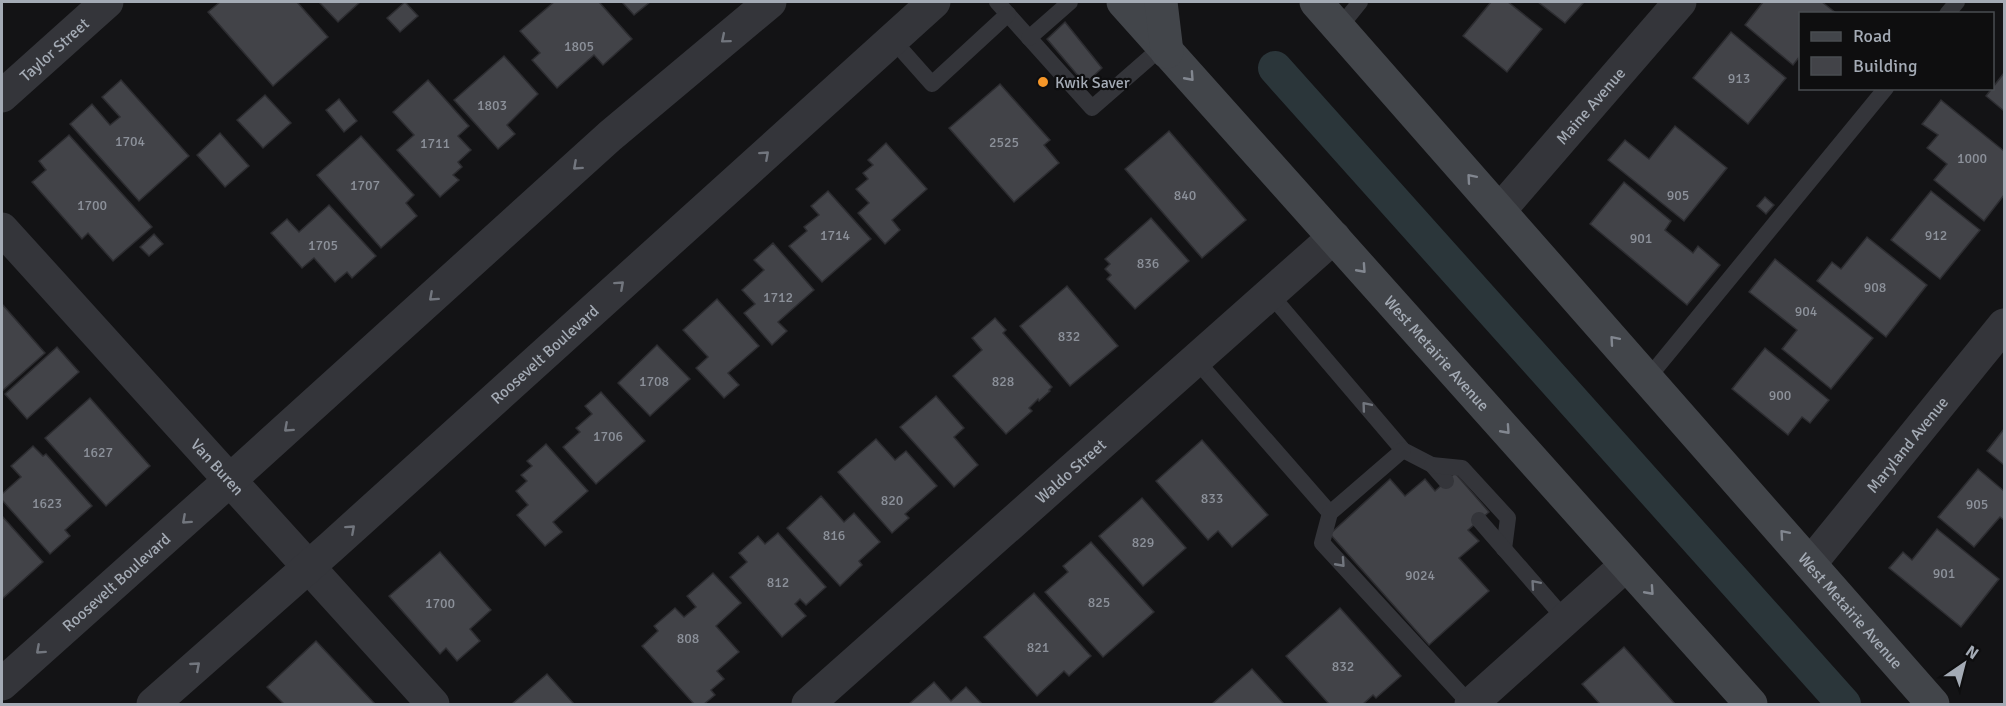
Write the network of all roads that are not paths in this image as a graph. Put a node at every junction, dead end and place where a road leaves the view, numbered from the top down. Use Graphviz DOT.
graph roads {
  1 [pos="107,2"];
  2 [pos="770,2"];
  3 [pos="934,2"];
  4 [pos="1070,2"];
  5 [pos="1123,2"];
  6 [pos="1161,2"];
  7 [pos="1316,2"];
  8 [pos="1360,2"];
  9 [pos="1680,2"];
  10 [pos="1002,8"];
  11 [pos="1339,28"];
  12 [pos="1029,38"];
  13 [pos="892,39"];
  14 [pos="1165,49"];
  15 [pos="1884,90"];
  16 [pos="2,96"];
  17 [pos="1500,210"];
  18 [pos="2,229"];
  19 [pos="1334,237"];
  20 [pos="1270,294"];
  21 [pos="2004,325"];
  22 [pos="1196,360"];
  23 [pos="1647,378"];
  24 [pos="1403,450"];
  25 [pos="1432,465"];
  26 [pos="229,481"];
  27 [pos="1446,481"];
  28 [pos="1330,513"];
  29 [pos="1479,520"];
  30 [pos="1504,549"];
  31 [pos="1810,564"];
  32 [pos="1626,565"];
  33 [pos="307,568"];
  34 [pos="1565,619"];
  35 [pos="2,684"];
  36 [pos="153,705"];
  37 [pos="433,705"];
  38 [pos="808,705"];
  39 [pos="1470,705"];
  40 [pos="1751,705"];
  41 [pos="1933,705"];
  1 -- 16 [label="street, Taylor Street"];
  2 -- 26 [label="street, Roosevelt Boulevard, one-way"];
  3 -- 13 [label="street, Roosevelt Boulevard"];
  4 -- 12 [label="lane"];
  5 -- 14 [label="main road, West Metairie Avenue"];
  6 -- 14 [label="main road"];
  7 -- 11 [label="main road, West Metairie Avenue"];
  8 -- 11 [label="lane"];
  9 -- 17 [label="street, Maine Avenue"];
  10 -- 12 [label="lane"];
  10 -- 13 [label="lane"];
  17 -- 11 [label="main road, West Metairie Avenue, one-way"];
  12 -- 14 [label="lane"];
  33 -- 13 [label="street, Roosevelt Boulevard, one-way"];
  14 -- 19 [label="main road, West Metairie Avenue, one-way"];
  15 -- 23 [label="lane"];
  23 -- 17 [label="main road, West Metairie Avenue, one-way"];
  18 -- 26 [label="street, Van Buren"];
  19 -- 20 [label="street, Waldo Street"];
  19 -- 32 [label="main road, West Metairie Avenue, one-way"];
  20 -- 22 [label="street, Waldo Street"];
  24 -- 20 [label="lane, one-way"];
  21 -- 31 [label="street, Maryland Avenue"];
  22 -- 28 [label="lane"];
  22 -- 38 [label="street, Waldo Street"];
  31 -- 23 [label="main road, West Metairie Avenue, one-way"];
  24 -- 25 [label="lane"];
  24 -- 28 [label="lane"];
  25 -- 27 [label="lane"];
  25 -- 30 [label="lane"];
  26 -- 33 [label="street, Van Buren"];
  26 -- 35 [label="street, Roosevelt Boulevard, one-way"];
  28 -- 39 [label="lane, one-way"];
  29 -- 30 [label="lane"];
  34 -- 30 [label="lane, one-way"];
  31 -- 41 [label="main road, West Metairie Avenue"];
  32 -- 34 [label="street"];
  32 -- 40 [label="main road, West Metairie Avenue, one-way"];
  36 -- 33 [label="street, Roosevelt Boulevard, one-way"];
  33 -- 37 [label="street, Van Buren"];
  34 -- 39 [label="street"];
}
